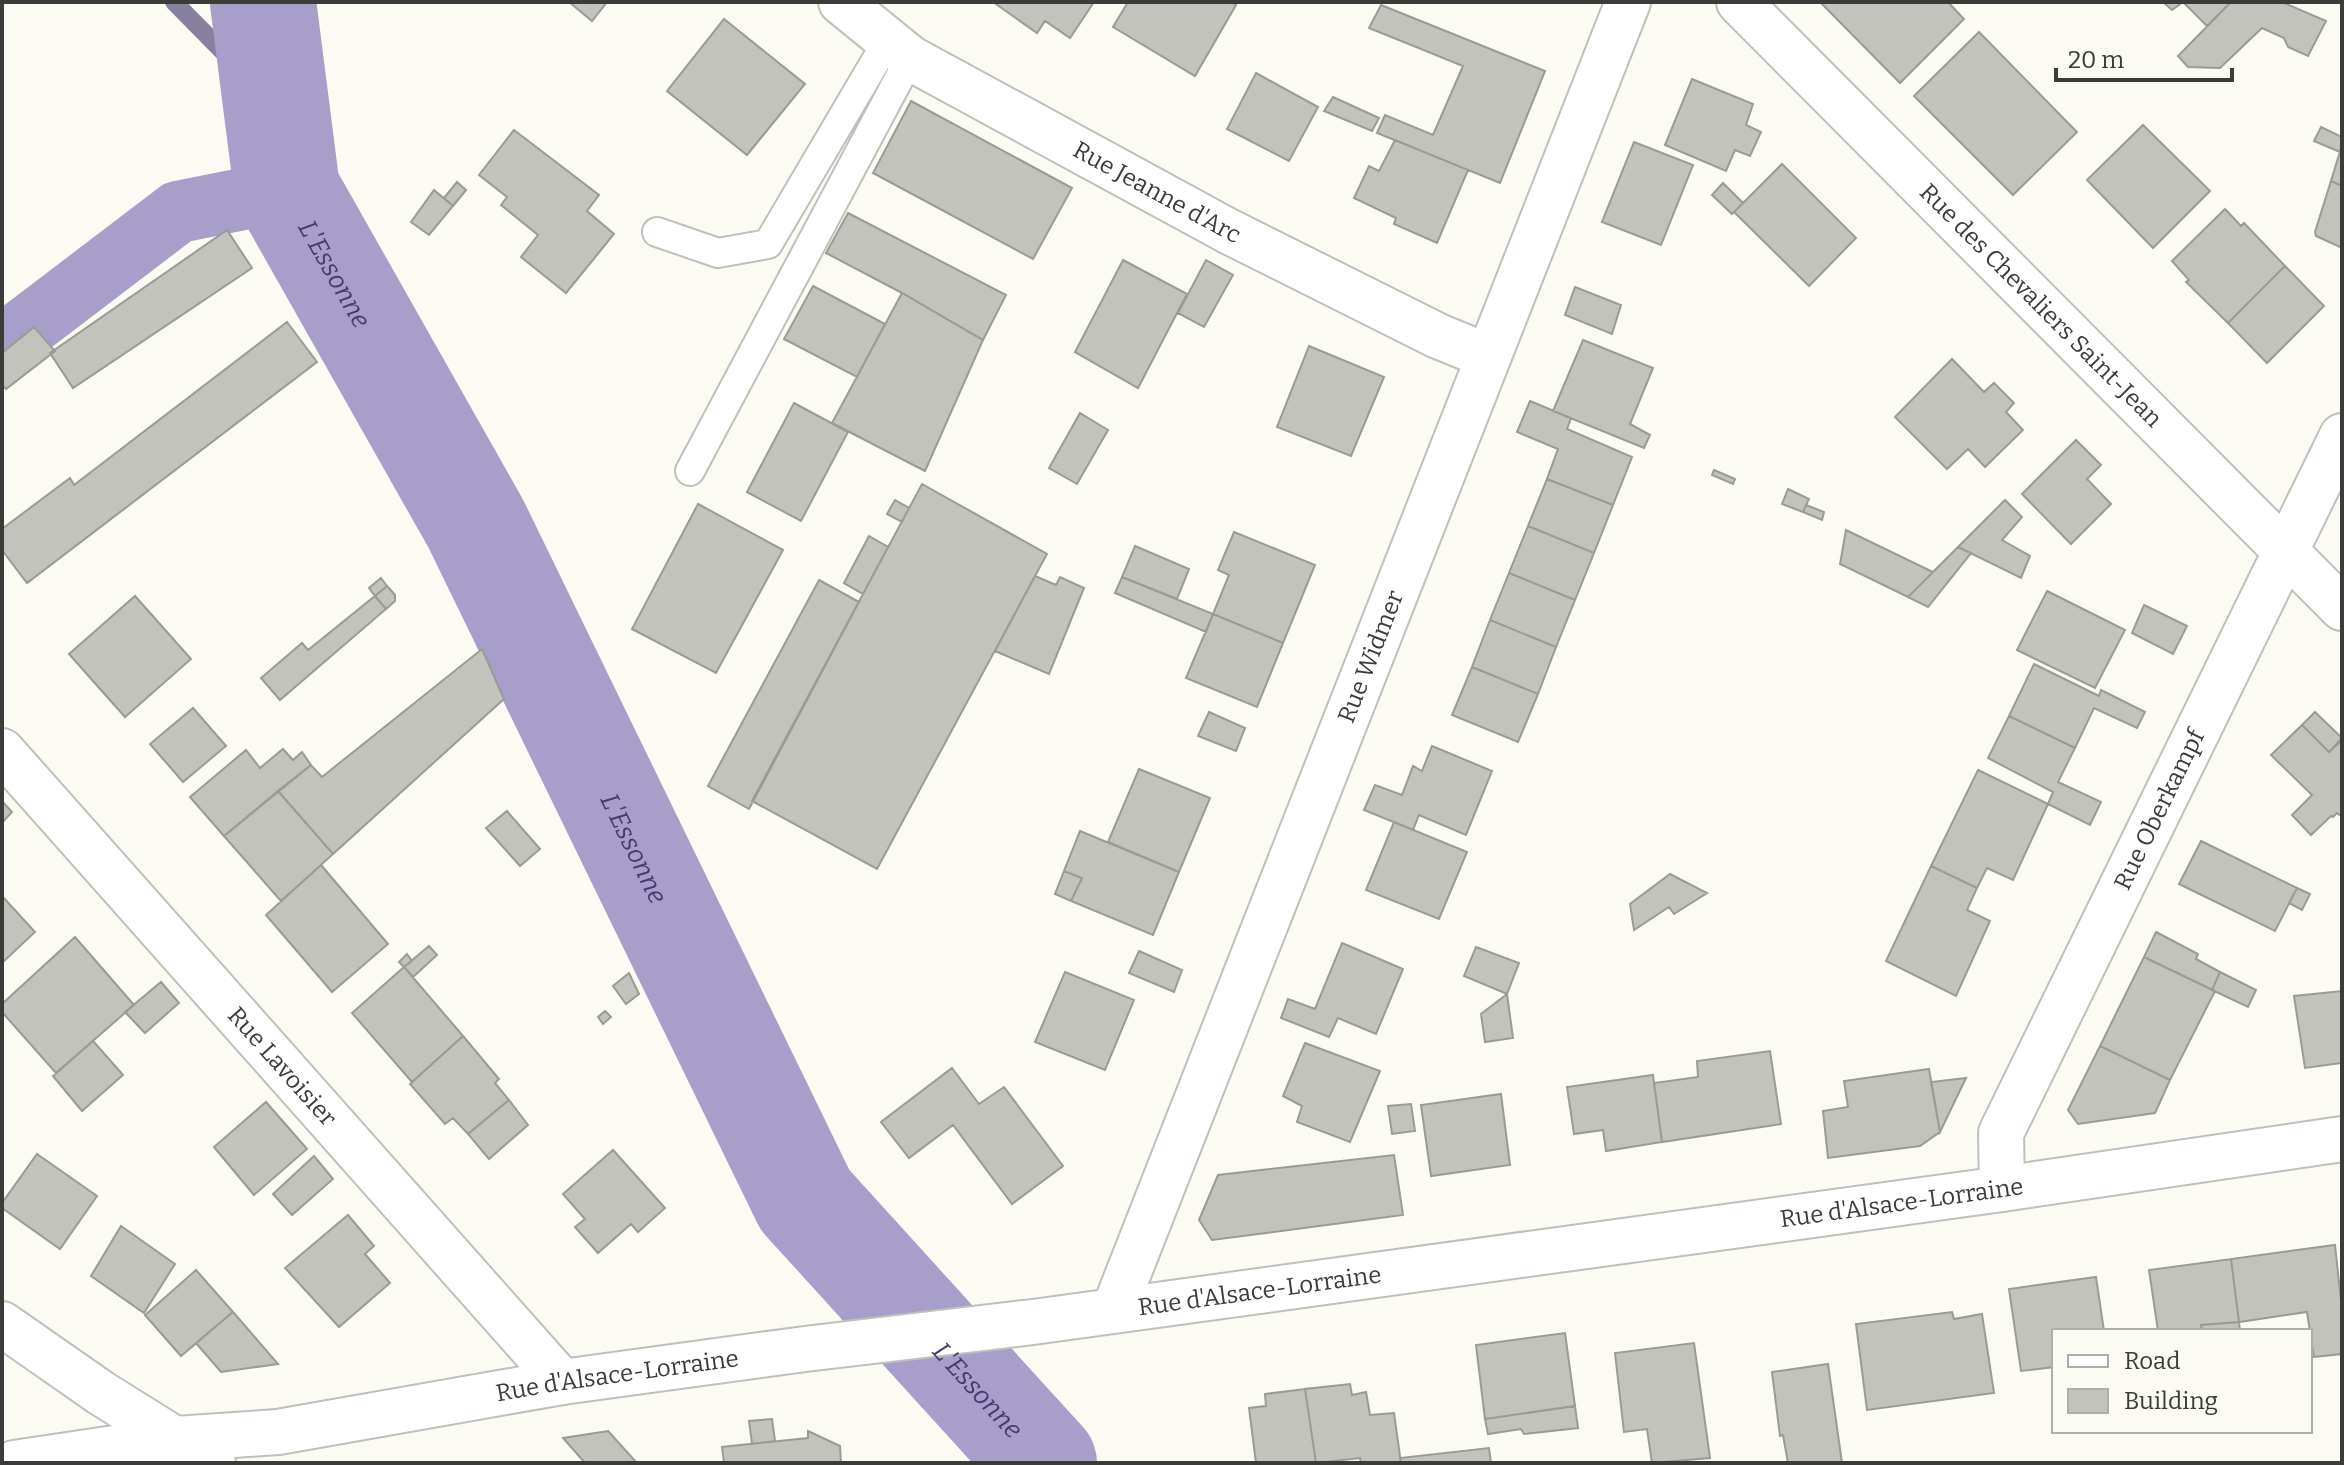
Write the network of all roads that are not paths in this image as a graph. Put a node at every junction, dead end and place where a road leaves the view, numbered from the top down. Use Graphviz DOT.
graph roads {
  1 [pos="841,2"];
  2 [pos="1628,2"];
  3 [pos="1739,2"];
  4 [pos="899,49"];
  5 [pos="657,232"];
  6 [pos="1487,356"];
  7 [pos="2342,436"];
  8 [pos="690,471"];
  9 [pos="2286,551"];
  10 [pos="2342,608"];
  11 [pos="2,751"];
  12 [pos="2342,1139"];
  13 [pos="2002,1189"];
  14 [pos="1114,1310"];
  15 [pos="2,1324"];
  16 [pos="562,1382"];
  17 [pos="175,1439"];
  18 [pos="14,1463"];
  19 [pos="213,1463"];
  1 -- 4 [label="street, Rue Jeanne d'Arc"];
  2 -- 6 [label="street, Rue Widmer"];
  3 -- 9 [label="street, Rue des Chevaliers Saint-Jean"];
  4 -- 5 [label="lane"];
  4 -- 6 [label="street, Rue Jeanne d'Arc"];
  4 -- 8 [label="lane"];
  6 -- 14 [label="street, Rue Widmer"];
  7 -- 9 [label="street, Rue Oberkampf"];
  9 -- 10 [label="street, Rue des Chevaliers Saint-Jean"];
  9 -- 13 [label="street, Rue Oberkampf"];
  11 -- 16 [label="street, Rue Lavoisier"];
  12 -- 13 [label="street, Rue d'Alsace-Lorraine"];
  13 -- 14 [label="street, Rue d'Alsace-Lorraine"];
  14 -- 16 [label="street, Rue d'Alsace-Lorraine"];
  15 -- 17 [label="street"];
  16 -- 17 [label="street, Rue d'Alsace-Lorraine"];
  17 -- 18 [label="street, Rue d'Alsace-Lorraine"];
  17 -- 19 [label="street"];
}
